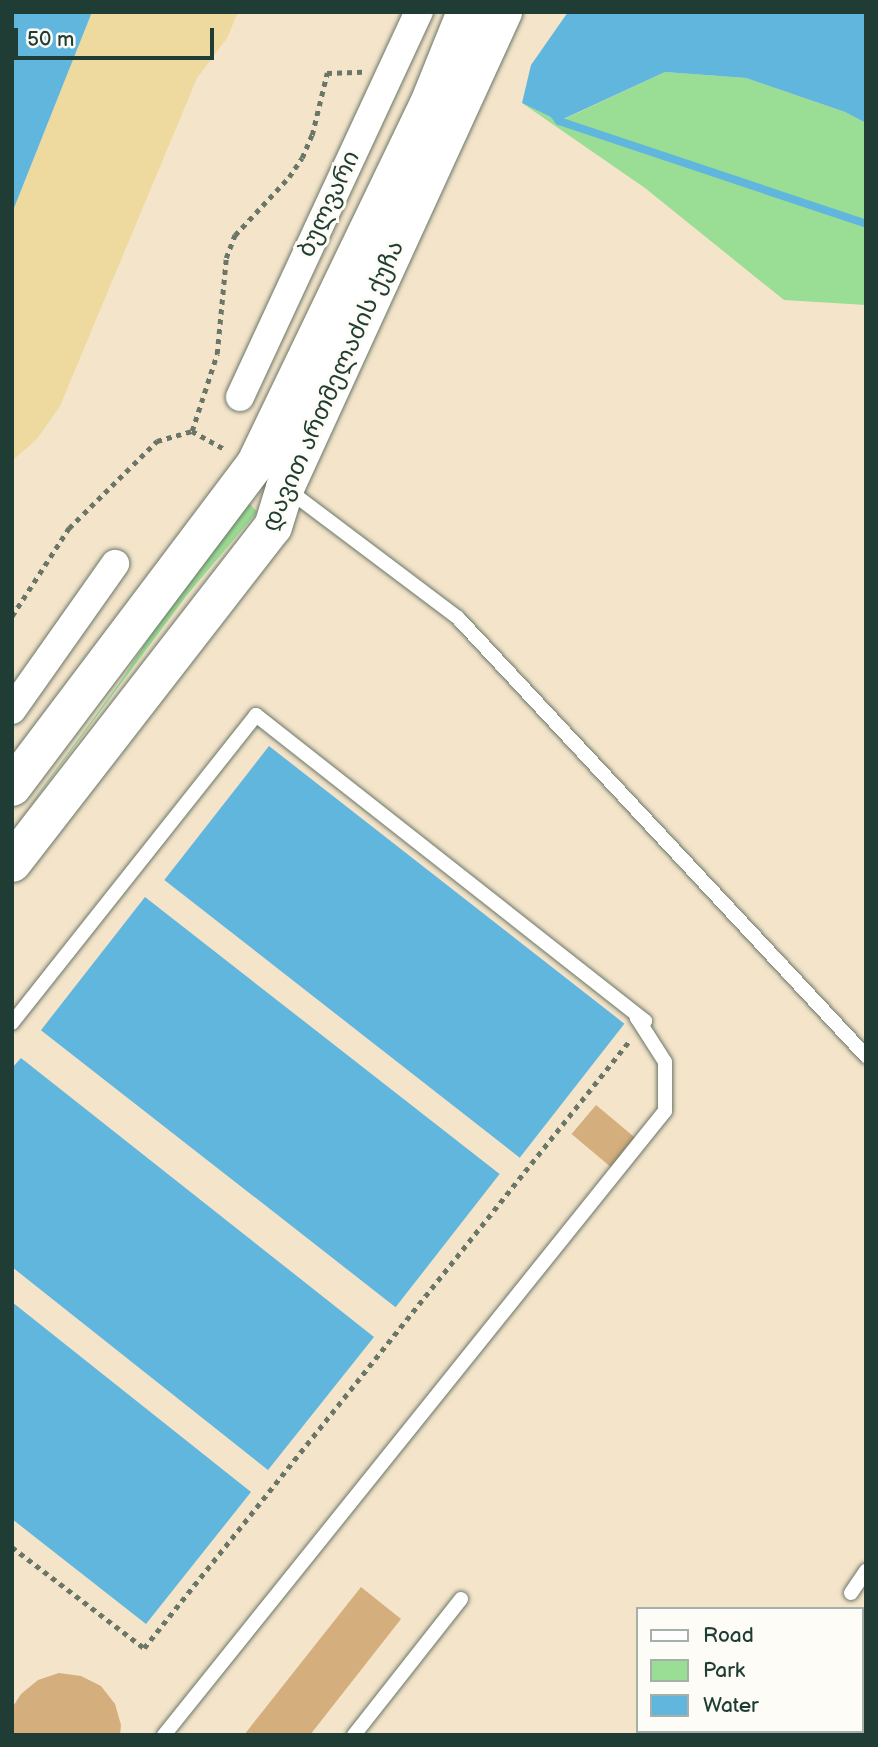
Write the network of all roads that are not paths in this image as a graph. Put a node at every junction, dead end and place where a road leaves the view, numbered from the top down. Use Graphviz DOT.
graph roads {
  1 [pos="419,12"];
  2 [pos="466,12"];
  3 [pos="503,12"];
  4 [pos="240,397"];
  5 [pos="270,476"];
  6 [pos="115,564"];
  7 [pos="12,710"];
  8 [pos="12,787"];
  9 [pos="12,863"];
  10 [pos="12,1023"];
  11 [pos="866,1056"];
  12 [pos="866,1571"];
  13 [pos="851,1592"];
  14 [pos="461,1599"];
  15 [pos="164,1735"];
  16 [pos="354,1735"];
  1 -- 4 [label="street, ბულვარი"];
  2 -- 5 [label="street, დავით ართმელაძის ქუჩა"];
  3 -- 5 [label="street, დავით ართმელაძის ქუჩა"];
  5 -- 8 [label="street, დავით ართმელაძის ქუჩა"];
  5 -- 9 [label="street, დავით ართმელაძის ქუჩა"];
  5 -- 11 [label="lane"];
  6 -- 7 [label="street"];
  10 -- 15 [label="lane"];
  12 -- 13 [label="lane"];
  14 -- 16 [label="lane"];
}
